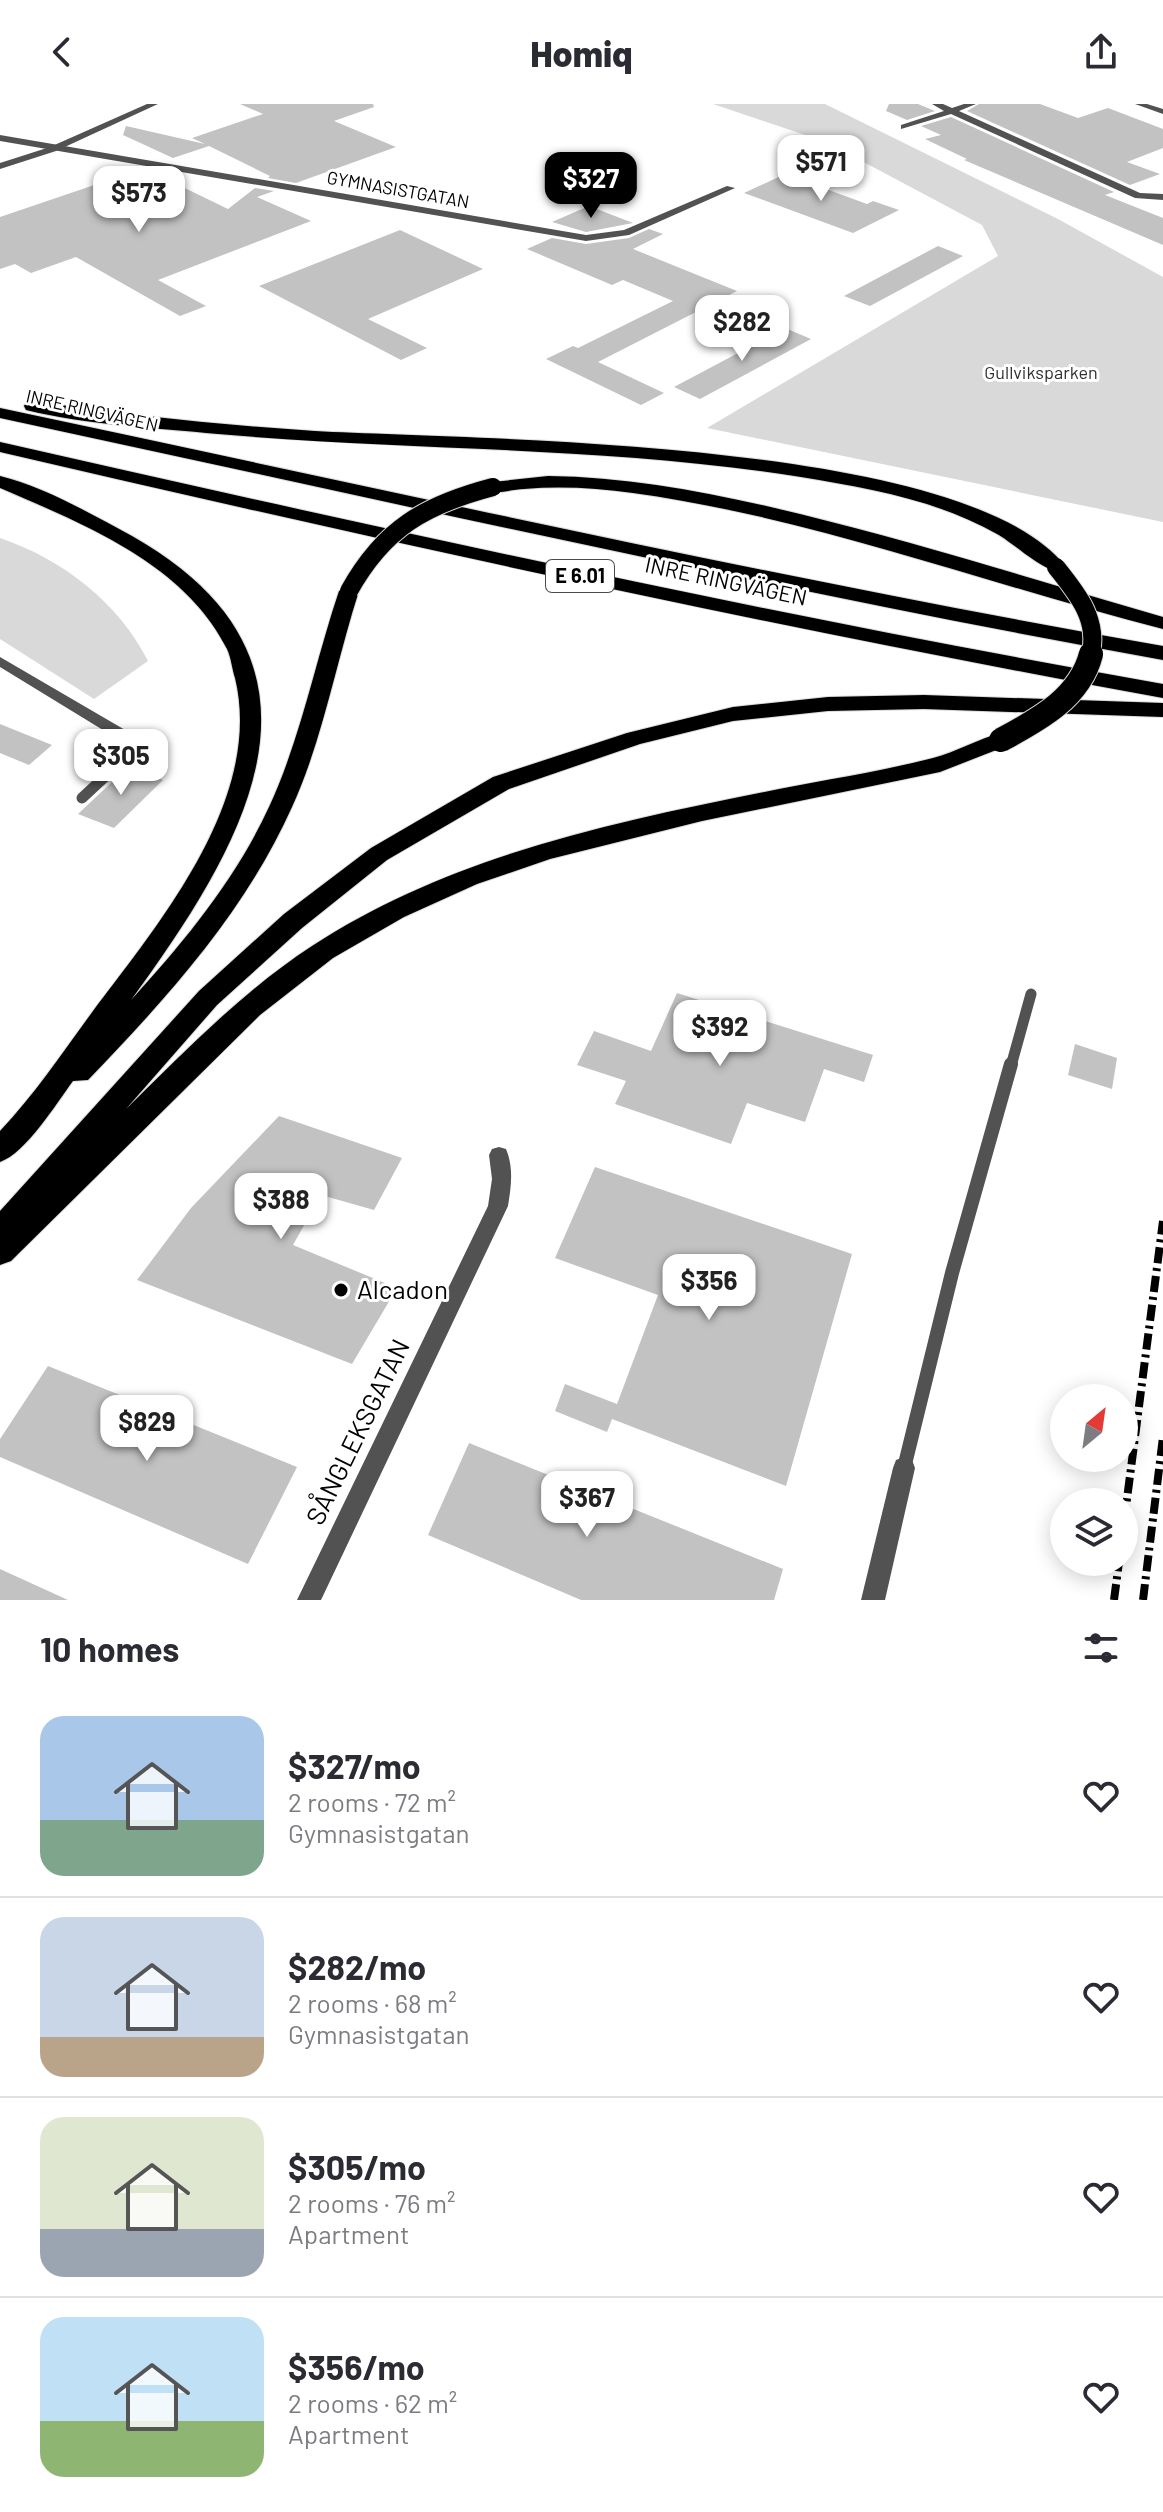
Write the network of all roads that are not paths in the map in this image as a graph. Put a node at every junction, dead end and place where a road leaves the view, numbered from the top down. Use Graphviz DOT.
graph roads {
  1 [pos="154,104"];
  2 [pos="936,104"];
  3 [pos="972,104"];
  4 [pos="1139,104"];
  5 [pos="951,110"];
  6 [pos="1163,112"];
  7 [pos="904,127"];
  8 [pos="0,138"];
  9 [pos="53,149"];
  10 [pos="0,166"];
  11 [pos="0,177"];
  12 [pos="730,188"];
  13 [pos="1159,198"];
  14 [pos="0,400"];
  15 [pos="0,413"];
  16 [pos="0,447"];
  17 [pos="0,481"];
  18 [pos="1163,623"];
  19 [pos="1163,653"];
  20 [pos="0,661"];
  21 [pos="1163,691"];
  22 [pos="1163,710"];
  23 [pos="139,745"];
  24 [pos="82,798"];
  25 [pos="1031,994"];
  26 [pos="23,1127"];
  27 [pos="0,1150"];
  28 [pos="499,1155"];
  29 [pos="0,1232"];
  30 [pos="0,1251"];
  31 [pos="904,1468"];
  32 [pos="309,1600"];
  33 [pos="873,1600"];
  1 -- 9 [label="street"];
  2 -- 5 [label="street"];
  3 -- 5 [label="street"];
  4 -- 6 [label="street"];
  5 -- 7 [label="street"];
  5 -- 13 [label="street"];
  8 -- 9 [label="street, GYMNASISTGATAN"];
  9 -- 10 [label="street"];
  9 -- 11 [label="street"];
  9 -- 12 [label="street, GYMNASISTGATAN"];
  14 -- 30 [label="highway, bridge"];
  15 -- 19 [label="highway, INRE RINGVÄGEN / E 6.01"];
  16 -- 21 [label="highway, INRE RINGVÄGEN / E 6.01"];
  17 -- 26 [label="highway"];
  18 -- 26 [label="highway, bridge"];
  20 -- 23 [label="street"];
  22 -- 29 [label="highway"];
  23 -- 24 [label="lane"];
  25 -- 31 [label="lane"];
  26 -- 27 [label="highway"];
  28 -- 32 [label="street, SÅNGLEKSGATAN"];
  31 -- 33 [label="street"];
}
